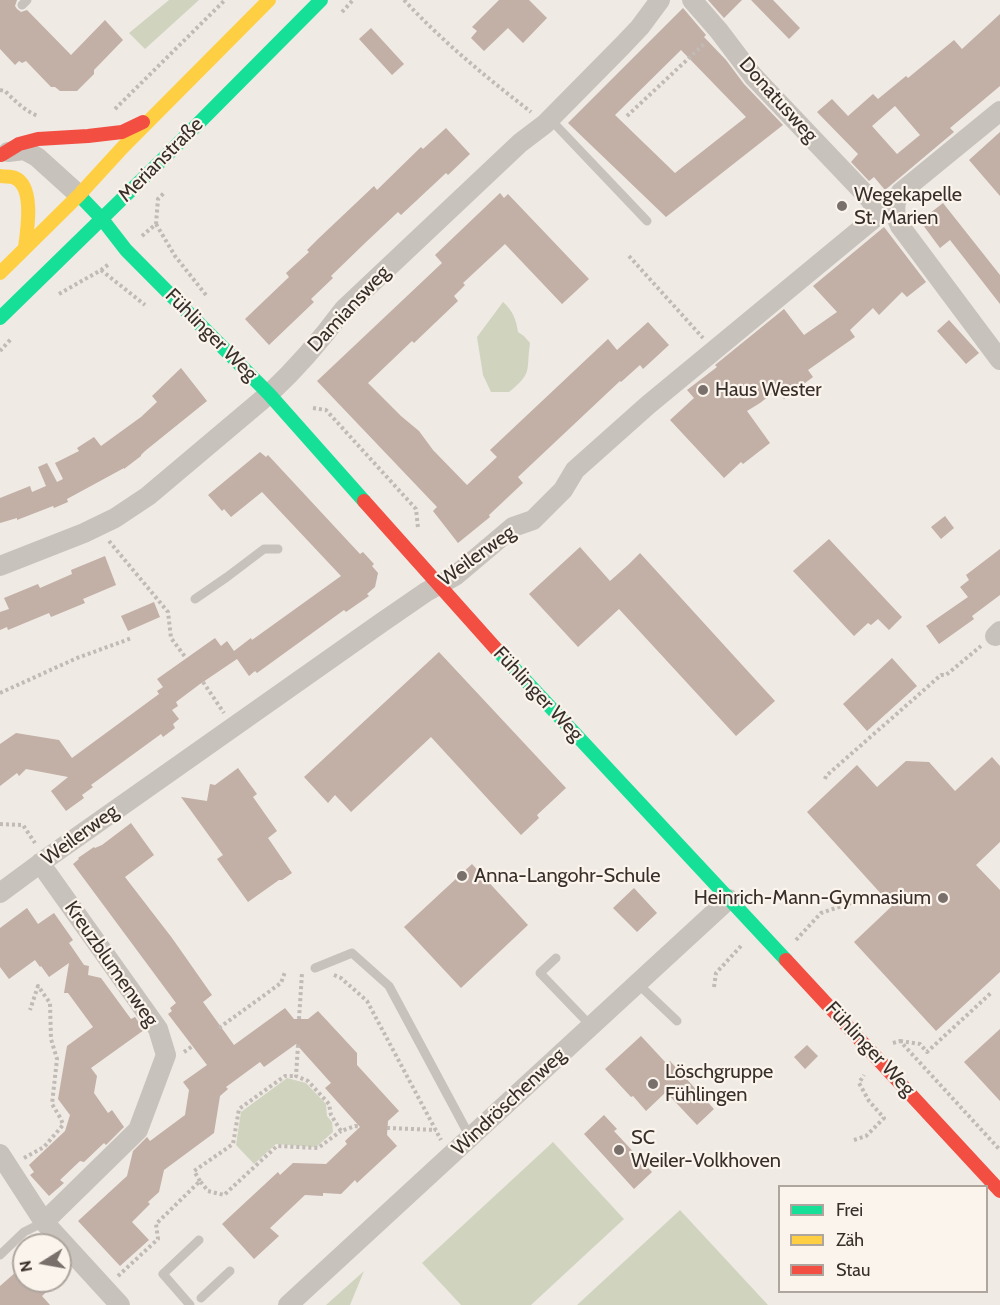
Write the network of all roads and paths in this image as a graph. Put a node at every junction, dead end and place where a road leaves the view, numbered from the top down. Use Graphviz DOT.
graph roads {
  1 [pos="225,0"];
  2 [pos="269,0"];
  3 [pos="321,0"];
  4 [pos="353,0"];
  5 [pos="404,0"];
  6 [pos="660,0"];
  7 [pos="692,0"];
  8 [pos="340,14"];
  9 [pos="719,31"];
  10 [pos="0,90"];
  11 [pos="1000,111"];
  12 [pos="627,116"];
  13 [pos="107,117"];
  14 [pos="43,118"];
  15 [pos="152,118"];
  16 [pos="548,121"];
  17 [pos="0,155"];
  18 [pos="0,177"];
  19 [pos="166,190"];
  20 [pos="79,195"];
  21 [pos="868,197"];
  22 [pos="102,219"];
  23 [pos="647,221"];
  24 [pos="156,224"];
  25 [pos="26,248"];
  26 [pos="126,250"];
  27 [pos="629,256"];
  28 [pos="0,273"];
  29 [pos="207,297"];
  30 [pos="53,298"];
  31 [pos="0,318"];
  32 [pos="15,336"];
  33 [pos="714,349"];
  34 [pos="0,351"];
  35 [pos="1000,360"];
  36 [pos="269,394"];
  37 [pos="97,527"];
  38 [pos="278,549"];
  39 [pos="0,566"];
  40 [pos="439,586"];
  41 [pos="195,599"];
  42 [pos="997,633"];
  43 [pos="132,638"];
  44 [pos="186,658"];
  45 [pos="203,682"];
  46 [pos="0,693"];
  47 [pos="232,727"];
  48 [pos="825,779"];
  49 [pos="0,824"];
  50 [pos="43,861"];
  51 [pos="0,894"];
  52 [pos="875,895"];
  53 [pos="729,899"];
  54 [pos="746,940"];
  55 [pos="783,956"];
  56 [pos="556,958"];
  57 [pos="315,968"];
  58 [pos="303,969"];
  59 [pos="285,972"];
  60 [pos="638,984"];
  61 [pos="714,987"];
  62 [pos="992,992"];
  63 [pos="30,1010"];
  64 [pos="299,1020"];
  65 [pos="677,1021"];
  66 [pos="591,1026"];
  67 [pos="219,1028"];
  68 [pos="900,1041"];
  69 [pos="890,1043"];
  70 [pos="298,1045"];
  71 [pos="878,1058"];
  72 [pos="296,1076"];
  73 [pos="361,1127"];
  74 [pos="387,1128"];
  75 [pos="436,1130"];
  76 [pos="341,1131"];
  77 [pos="470,1137"];
  78 [pos="854,1140"];
  79 [pos="1000,1150"];
  80 [pos="450,1156"];
  81 [pos="4,1162"];
  82 [pos="200,1181"];
  83 [pos="1000,1191"];
  84 [pos="44,1222"];
  85 [pos="199,1240"];
  86 [pos="0,1255"];
  87 [pos="230,1272"];
  88 [pos="105,1288"];
  89 [pos="198,1303"];
  90 [pos="120,1305"];
  91 [pos="288,1305"];
  1 -- 13 [label="path"];
  2 -- 15 [label="street, Merianstraße"];
  3 -- 22 [label="street, Merianstraße"];
  4 -- 8 [label="path"];
  5 -- 16 [label="path"];
  6 -- 16 [label="street, Damiansweg"];
  7 -- 9 [label="street, Donatusweg"];
  9 -- 12 [label="path"];
  9 -- 21 [label="street, Donatusweg"];
  10 -- 14 [label="path"];
  11 -- 35 [label="street"];
  15 -- 17 [label="street"];
  15 -- 20 [label="street, Merianstraße"];
  16 -- 23 [label="lane"];
  16 -- 36 [label="street, Damiansweg"];
  17 -- 20 [label="street"];
  18 -- 25 [label="street"];
  19 -- 24 [label="path"];
  20 -- 22 [label="street, Fühlinger Weg"];
  20 -- 25 [label="street, Merianstraße"];
  21 -- 33 [label="street, Weilerweg"];
  22 -- 26 [label="street, Fühlinger Weg"];
  22 -- 31 [label="street, Merianstraße"];
  24 -- 26 [label="path"];
  24 -- 29 [label="path"];
  25 -- 28 [label="street, Merianstraße"];
  26 -- 30 [label="path"];
  26 -- 36 [label="street, Fühlinger Weg"];
  27 -- 33 [label="path"];
  32 -- 34 [label="path"];
  33 -- 40 [label="street, Weilerweg"];
  36 -- 37 [label="street, Damiansweg"];
  36 -- 40 [label="street, Fühlinger Weg"];
  37 -- 39 [label="street, Damiansweg"];
  37 -- 44 [label="path"];
  38 -- 41 [label="lane"];
  40 -- 47 [label="street, Weilerweg"];
  40 -- 53 [label="street, Fühlinger Weg"];
  42 -- 48 [label="path"];
  43 -- 46 [label="path"];
  45 -- 47 [label="path"];
  47 -- 50 [label="street, Weilerweg"];
  49 -- 50 [label="path"];
  50 -- 51 [label="street, Weilerweg"];
  50 -- 84 [label="street, Kreuzblumenweg"];
  52 -- 55 [label="path"];
  53 -- 55 [label="street, Fühlinger Weg"];
  53 -- 60 [label="street, Windröschenweg"];
  54 -- 61 [label="path"];
  55 -- 71 [label="street, Fühlinger Weg"];
  56 -- 66 [label="lane"];
  57 -- 75 [label="path"];
  57 -- 77 [label="lane"];
  58 -- 64 [label="path"];
  59 -- 67 [label="path"];
  60 -- 65 [label="lane"];
  60 -- 66 [label="street, Windröschenweg"];
  62 -- 68 [label="path"];
  63 -- 81 [label="path"];
  66 -- 77 [label="street, Windröschenweg"];
  68 -- 69 [label="path"];
  68 -- 79 [label="path"];
  70 -- 72 [label="path"];
  71 -- 78 [label="path"];
  71 -- 83 [label="street, Fühlinger Weg"];
  72 -- 76 [label="path"];
  72 -- 82 [label="path"];
  73 -- 76 [label="path"];
  74 -- 75 [label="path"];
  75 -- 80 [label="path"];
  76 -- 82 [label="path"];
  77 -- 80 [label="street, Windröschenweg"];
  80 -- 91 [label="street, Windröschenweg"];
  81 -- 84 [label="street"];
  82 -- 88 [label="path"];
  84 -- 86 [label="lane, Kreuzblumenweg"];
  84 -- 88 [label="street"];
  85 -- 89 [label="lane"];
  87 -- 89 [label="lane"];
  88 -- 90 [label="street"];
}
